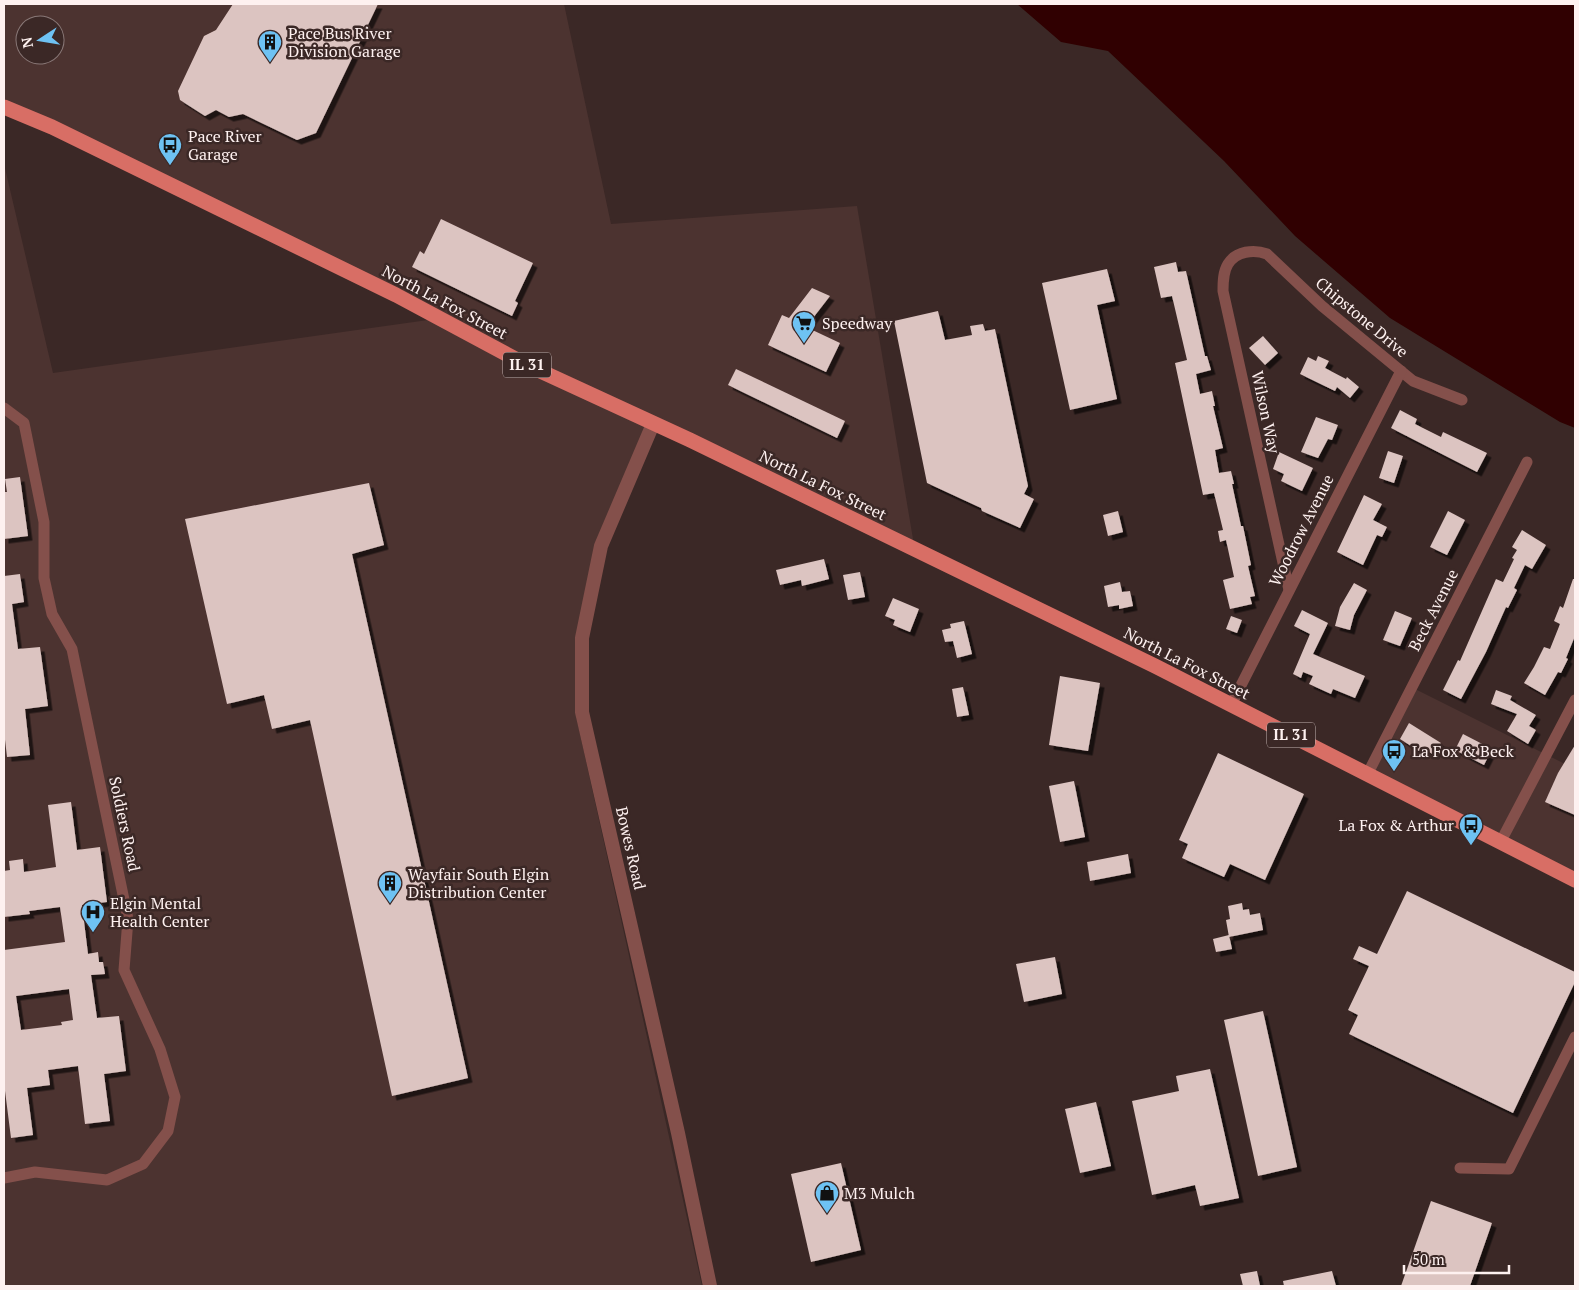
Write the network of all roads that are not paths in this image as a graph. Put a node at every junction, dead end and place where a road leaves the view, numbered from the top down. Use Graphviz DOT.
graph roads {
  1 [pos="4,107"];
  2 [pos="1248,251"];
  3 [pos="1401,371"];
  4 [pos="1462,400"];
  5 [pos="4,408"];
  6 [pos="653,424"];
  7 [pos="1528,462"];
  8 [pos="1289,590"];
  9 [pos="1575,700"];
  10 [pos="1231,705"];
  11 [pos="1368,773"];
  12 [pos="1501,842"];
  13 [pos="1575,880"];
  14 [pos="1575,1037"];
  15 [pos="1460,1168"];
  16 [pos="4,1178"];
  17 [pos="710,1286"];
  1 -- 6 [label="main road, North La Fox Street / IL 31"];
  2 -- 3 [label="street, Chipstone Drive"];
  2 -- 8 [label="street, Wilson Way"];
  3 -- 4 [label="street, Chipstone Drive"];
  3 -- 8 [label="street, Woodrow Avenue"];
  5 -- 16 [label="street, Soldiers Road"];
  6 -- 10 [label="main road, North La Fox Street / IL 31"];
  6 -- 17 [label="street, Bowes Road"];
  7 -- 11 [label="street, Beck Avenue"];
  8 -- 10 [label="street, Woodrow Avenue"];
  9 -- 12 [label="street"];
  10 -- 11 [label="main road, North La Fox Street / IL 31"];
  11 -- 12 [label="main road, North La Fox Street / IL 31"];
  12 -- 13 [label="main road, North La Fox Street / IL 31"];
  14 -- 15 [label="street"];
}
